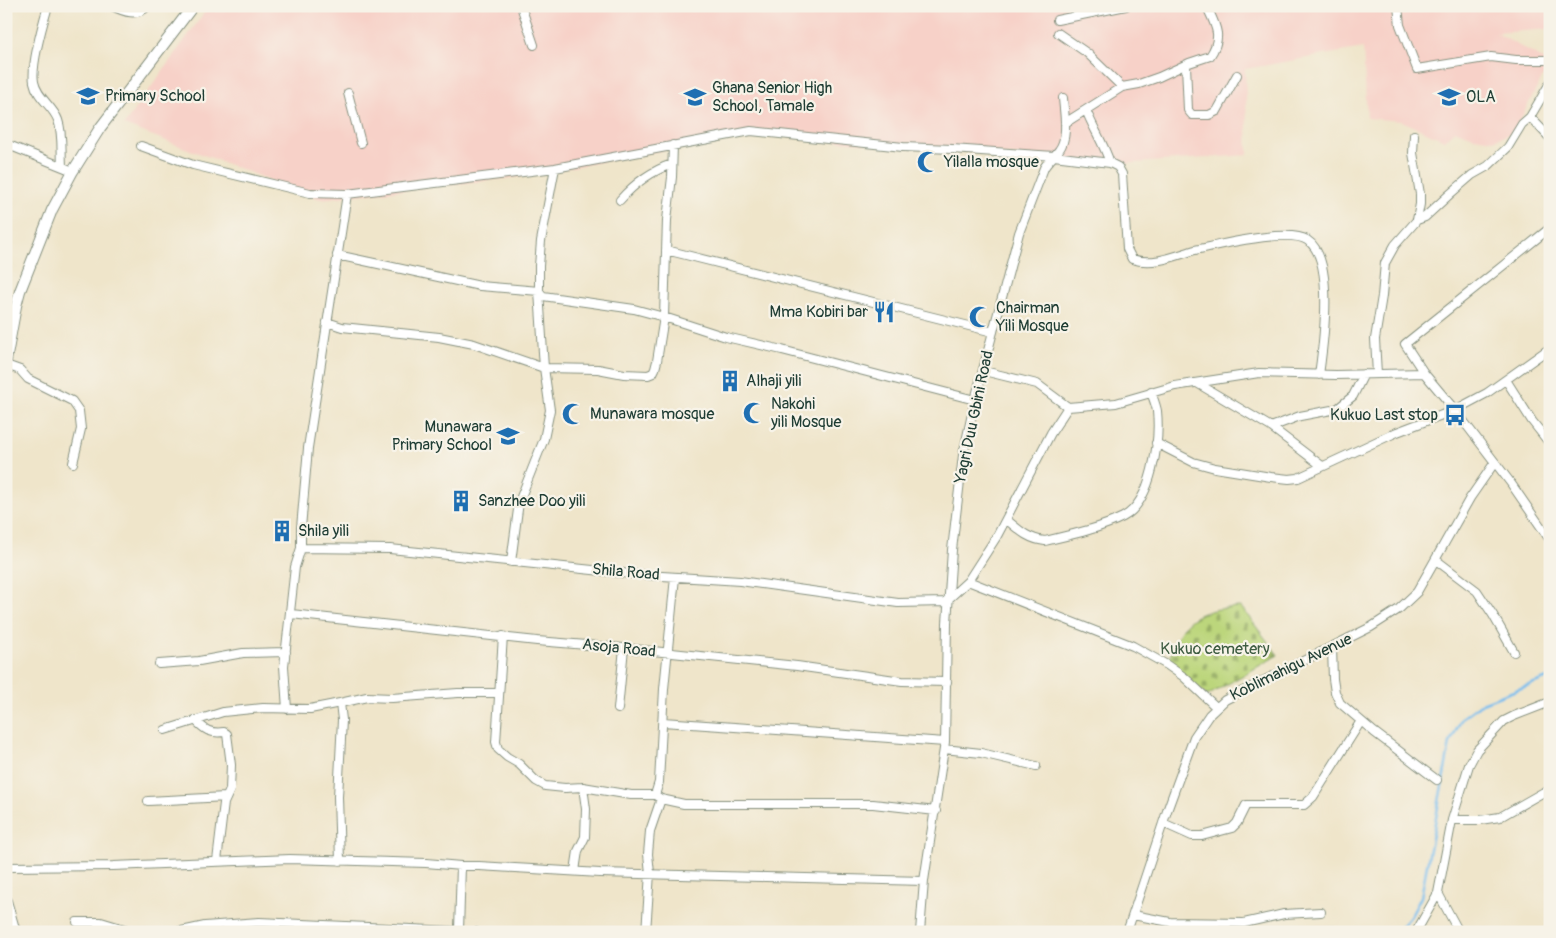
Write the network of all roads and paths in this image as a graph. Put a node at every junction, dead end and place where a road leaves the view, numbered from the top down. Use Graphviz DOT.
graph roads {
  1 [pos="48,6"];
  2 [pos="112,6"];
  3 [pos="148,6"];
  4 [pos="193,6"];
  5 [pos="521,6"];
  6 [pos="1126,6"];
  7 [pos="1398,6"];
  8 [pos="1207,7"];
  9 [pos="1058,20"];
  10 [pos="1058,33"];
  11 [pos="534,45"];
  12 [pos="1550,60"];
  13 [pos="1186,65"];
  14 [pos="1237,75"];
  15 [pos="1550,83"];
  16 [pos="1122,87"];
  17 [pos="348,94"];
  18 [pos="1063,98"];
  19 [pos="1086,110"];
  20 [pos="1530,117"];
  21 [pos="1065,123"];
  22 [pos="1414,135"];
  23 [pos="1550,138"];
  24 [pos="361,142"];
  25 [pos="6,144"];
  26 [pos="673,145"];
  27 [pos="141,146"];
  28 [pos="1054,156"];
  29 [pos="1110,163"];
  30 [pos="672,164"];
  31 [pos="62,166"];
  32 [pos="555,168"];
  33 [pos="73,171"];
  34 [pos="347,194"];
  35 [pos="620,200"];
  36 [pos="1417,220"];
  37 [pos="1550,228"];
  38 [pos="666,250"];
  39 [pos="337,255"];
  40 [pos="539,291"];
  41 [pos="664,317"];
  42 [pos="10,318"];
  43 [pos="327,322"];
  44 [pos="993,332"];
  45 [pos="1550,348"];
  46 [pos="6,361"];
  47 [pos="6,365"];
  48 [pos="544,368"];
  49 [pos="984,371"];
  50 [pos="1424,373"];
  51 [pos="1364,374"];
  52 [pos="1377,374"];
  53 [pos="1319,375"];
  54 [pos="1506,380"];
  55 [pos="1197,383"];
  56 [pos="1151,392"];
  57 [pos="975,400"];
  58 [pos="1068,407"];
  59 [pos="1455,410"];
  60 [pos="1271,427"];
  61 [pos="1156,443"];
  62 [pos="1550,444"];
  63 [pos="1495,462"];
  64 [pos="73,463"];
  65 [pos="1322,466"];
  66 [pos="1007,520"];
  67 [pos="1550,540"];
  68 [pos="300,548"];
  69 [pos="1436,560"];
  70 [pos="511,562"];
  71 [pos="675,577"];
  72 [pos="968,581"];
  73 [pos="949,600"];
  74 [pos="291,614"];
  75 [pos="503,636"];
  76 [pos="1332,647"];
  77 [pos="624,648"];
  78 [pos="286,652"];
  79 [pos="1514,652"];
  80 [pos="668,653"];
  81 [pos="159,664"];
  82 [pos="947,682"];
  83 [pos="498,694"];
  84 [pos="1550,702"];
  85 [pos="340,703"];
  86 [pos="1216,707"];
  87 [pos="287,709"];
  88 [pos="618,710"];
  89 [pos="196,720"];
  90 [pos="1361,721"];
  91 [pos="663,722"];
  92 [pos="165,730"];
  93 [pos="944,745"];
  94 [pos="1036,766"];
  95 [pos="1437,780"];
  96 [pos="583,787"];
  97 [pos="1550,791"];
  98 [pos="226,797"];
  99 [pos="658,797"];
  100 [pos="148,802"];
  101 [pos="936,811"];
  102 [pos="1452,820"];
  103 [pos="1163,823"];
  104 [pos="217,861"];
  105 [pos="340,861"];
  106 [pos="461,866"];
  107 [pos="6,867"];
  108 [pos="574,871"];
  109 [pos="650,873"];
  110 [pos="924,881"];
  111 [pos="1438,893"];
  112 [pos="6,901"];
  113 [pos="1321,912"];
  114 [pos="1132,915"];
  115 [pos="77,922"];
  116 [pos="387,930"];
  117 [pos="458,930"];
  118 [pos="15,932"];
  119 [pos="141,932"];
  120 [pos="177,932"];
  121 [pos="476,932"];
  122 [pos="646,932"];
  123 [pos="920,932"];
  124 [pos="1127,932"];
  125 [pos="1416,932"];
  126 [pos="1459,932"];
  1 -- 31 [label="street"];
  2 -- 3 [label="street"];
  4 -- 33 [label="street"];
  5 -- 11 [label="street"];
  6 -- 9 [label="street"];
  7 -- 12 [label="street"];
  8 -- 13 [label="street"];
  10 -- 16 [label="street"];
  13 -- 14 [label="street"];
  13 -- 16 [label="street"];
  15 -- 20 [label="street"];
  16 -- 19 [label="street"];
  17 -- 24 [label="street"];
  18 -- 21 [label="street, Yagri Duu Gbini Road"];
  19 -- 21 [label="street"];
  19 -- 29 [label="street"];
  20 -- 23 [label="street"];
  20 -- 36 [label="street"];
  21 -- 28 [label="street, Yagri Duu Gbini Road"];
  22 -- 36 [label="street"];
  25 -- 31 [label="street"];
  26 -- 28 [label="street"];
  26 -- 30 [label="street"];
  26 -- 32 [label="street"];
  27 -- 34 [label="street"];
  28 -- 29 [label="street"];
  28 -- 44 [label="street, Yagri Duu Gbini Road"];
  29 -- 53 [label="street"];
  30 -- 35 [label="street"];
  30 -- 38 [label="street"];
  31 -- 33 [label="street"];
  32 -- 34 [label="street"];
  32 -- 40 [label="street"];
  33 -- 42 [label="street"];
  34 -- 39 [label="street"];
  36 -- 52 [label="street"];
  37 -- 50 [label="street"];
  38 -- 41 [label="street"];
  38 -- 44 [label="street"];
  39 -- 40 [label="street"];
  39 -- 43 [label="street"];
  40 -- 41 [label="street"];
  40 -- 48 [label="street"];
  41 -- 48 [label="street"];
  41 -- 57 [label="street"];
  42 -- 46 [label="street"];
  43 -- 48 [label="street"];
  43 -- 68 [label="street"];
  44 -- 49 [label="street, Yagri Duu Gbini Road"];
  45 -- 54 [label="street"];
  47 -- 64 [label="street"];
  48 -- 70 [label="street"];
  49 -- 57 [label="street, Yagri Duu Gbini Road"];
  49 -- 58 [label="street"];
  50 -- 52 [label="street"];
  50 -- 59 [label="street"];
  51 -- 52 [label="street"];
  51 -- 53 [label="street"];
  51 -- 60 [label="street"];
  53 -- 55 [label="street"];
  54 -- 59 [label="street"];
  54 -- 62 [label="street"];
  55 -- 56 [label="street"];
  55 -- 60 [label="street"];
  56 -- 58 [label="street"];
  56 -- 61 [label="street"];
  57 -- 73 [label="street, Yagri Duu Gbini Road"];
  58 -- 66 [label="street"];
  59 -- 63 [label="street"];
  59 -- 65 [label="street"];
  60 -- 65 [label="street"];
  61 -- 65 [label="street"];
  61 -- 66 [label="street"];
  63 -- 67 [label="street"];
  63 -- 69 [label="street, Koblimahigu Avenue"];
  66 -- 72 [label="street"];
  68 -- 70 [label="street, Shila Road"];
  68 -- 74 [label="street"];
  69 -- 76 [label="street, Koblimahigu Avenue"];
  69 -- 79 [label="street"];
  70 -- 71 [label="street, Shila Road"];
  71 -- 73 [label="street, Shila Road"];
  71 -- 80 [label="street"];
  72 -- 73 [label="street"];
  72 -- 86 [label="street"];
  73 -- 82 [label="street, Yagri Duu Gbini Road"];
  74 -- 75 [label="street, Asoja Road"];
  74 -- 78 [label="street"];
  75 -- 77 [label="street, Asoja Road"];
  75 -- 83 [label="street"];
  76 -- 86 [label="street, Koblimahigu Avenue"];
  76 -- 90 [label="street"];
  77 -- 80 [label="street, Asoja Road"];
  77 -- 88 [label="street"];
  78 -- 81 [label="street"];
  78 -- 87 [label="street"];
  80 -- 82 [label="street, Asoja Road"];
  80 -- 91 [label="street"];
  82 -- 93 [label="street, Yagri Duu Gbini Road"];
  83 -- 85 [label="street"];
  83 -- 96 [label="street"];
  84 -- 102 [label="street"];
  85 -- 87 [label="street"];
  85 -- 105 [label="street"];
  86 -- 103 [label="street, Koblimahigu Avenue"];
  87 -- 89 [label="street"];
  89 -- 92 [label="street"];
  89 -- 98 [label="street"];
  90 -- 95 [label="street"];
  90 -- 103 [label="street"];
  91 -- 93 [label="street"];
  91 -- 99 [label="street"];
  93 -- 94 [label="street"];
  93 -- 101 [label="street, Yagri Duu Gbini Road"];
  96 -- 99 [label="street"];
  96 -- 108 [label="street"];
  97 -- 102 [label="street"];
  98 -- 100 [label="street"];
  98 -- 104 [label="street"];
  99 -- 101 [label="street"];
  99 -- 109 [label="street"];
  101 -- 110 [label="street, Yagri Duu Gbini Road"];
  102 -- 111 [label="street"];
  103 -- 114 [label="street, Koblimahigu Avenue"];
  104 -- 105 [label="street"];
  104 -- 107 [label="street"];
  105 -- 106 [label="street"];
  106 -- 108 [label="street"];
  106 -- 117 [label="street"];
  108 -- 109 [label="street"];
  109 -- 110 [label="street"];
  109 -- 122 [label="street"];
  110 -- 123 [label="street, Yagri Duu Gbini Road"];
  111 -- 125 [label="street"];
  111 -- 126 [label="street"];
  112 -- 118 [label="street"];
  113 -- 114 [label="street"];
  114 -- 124 [label="street, Koblimahigu Avenue"];
  115 -- 119 [label="street"];
  116 -- 117 [label="street"];
  116 -- 120 [label="street"];
  117 -- 121 [label="street"];
}
